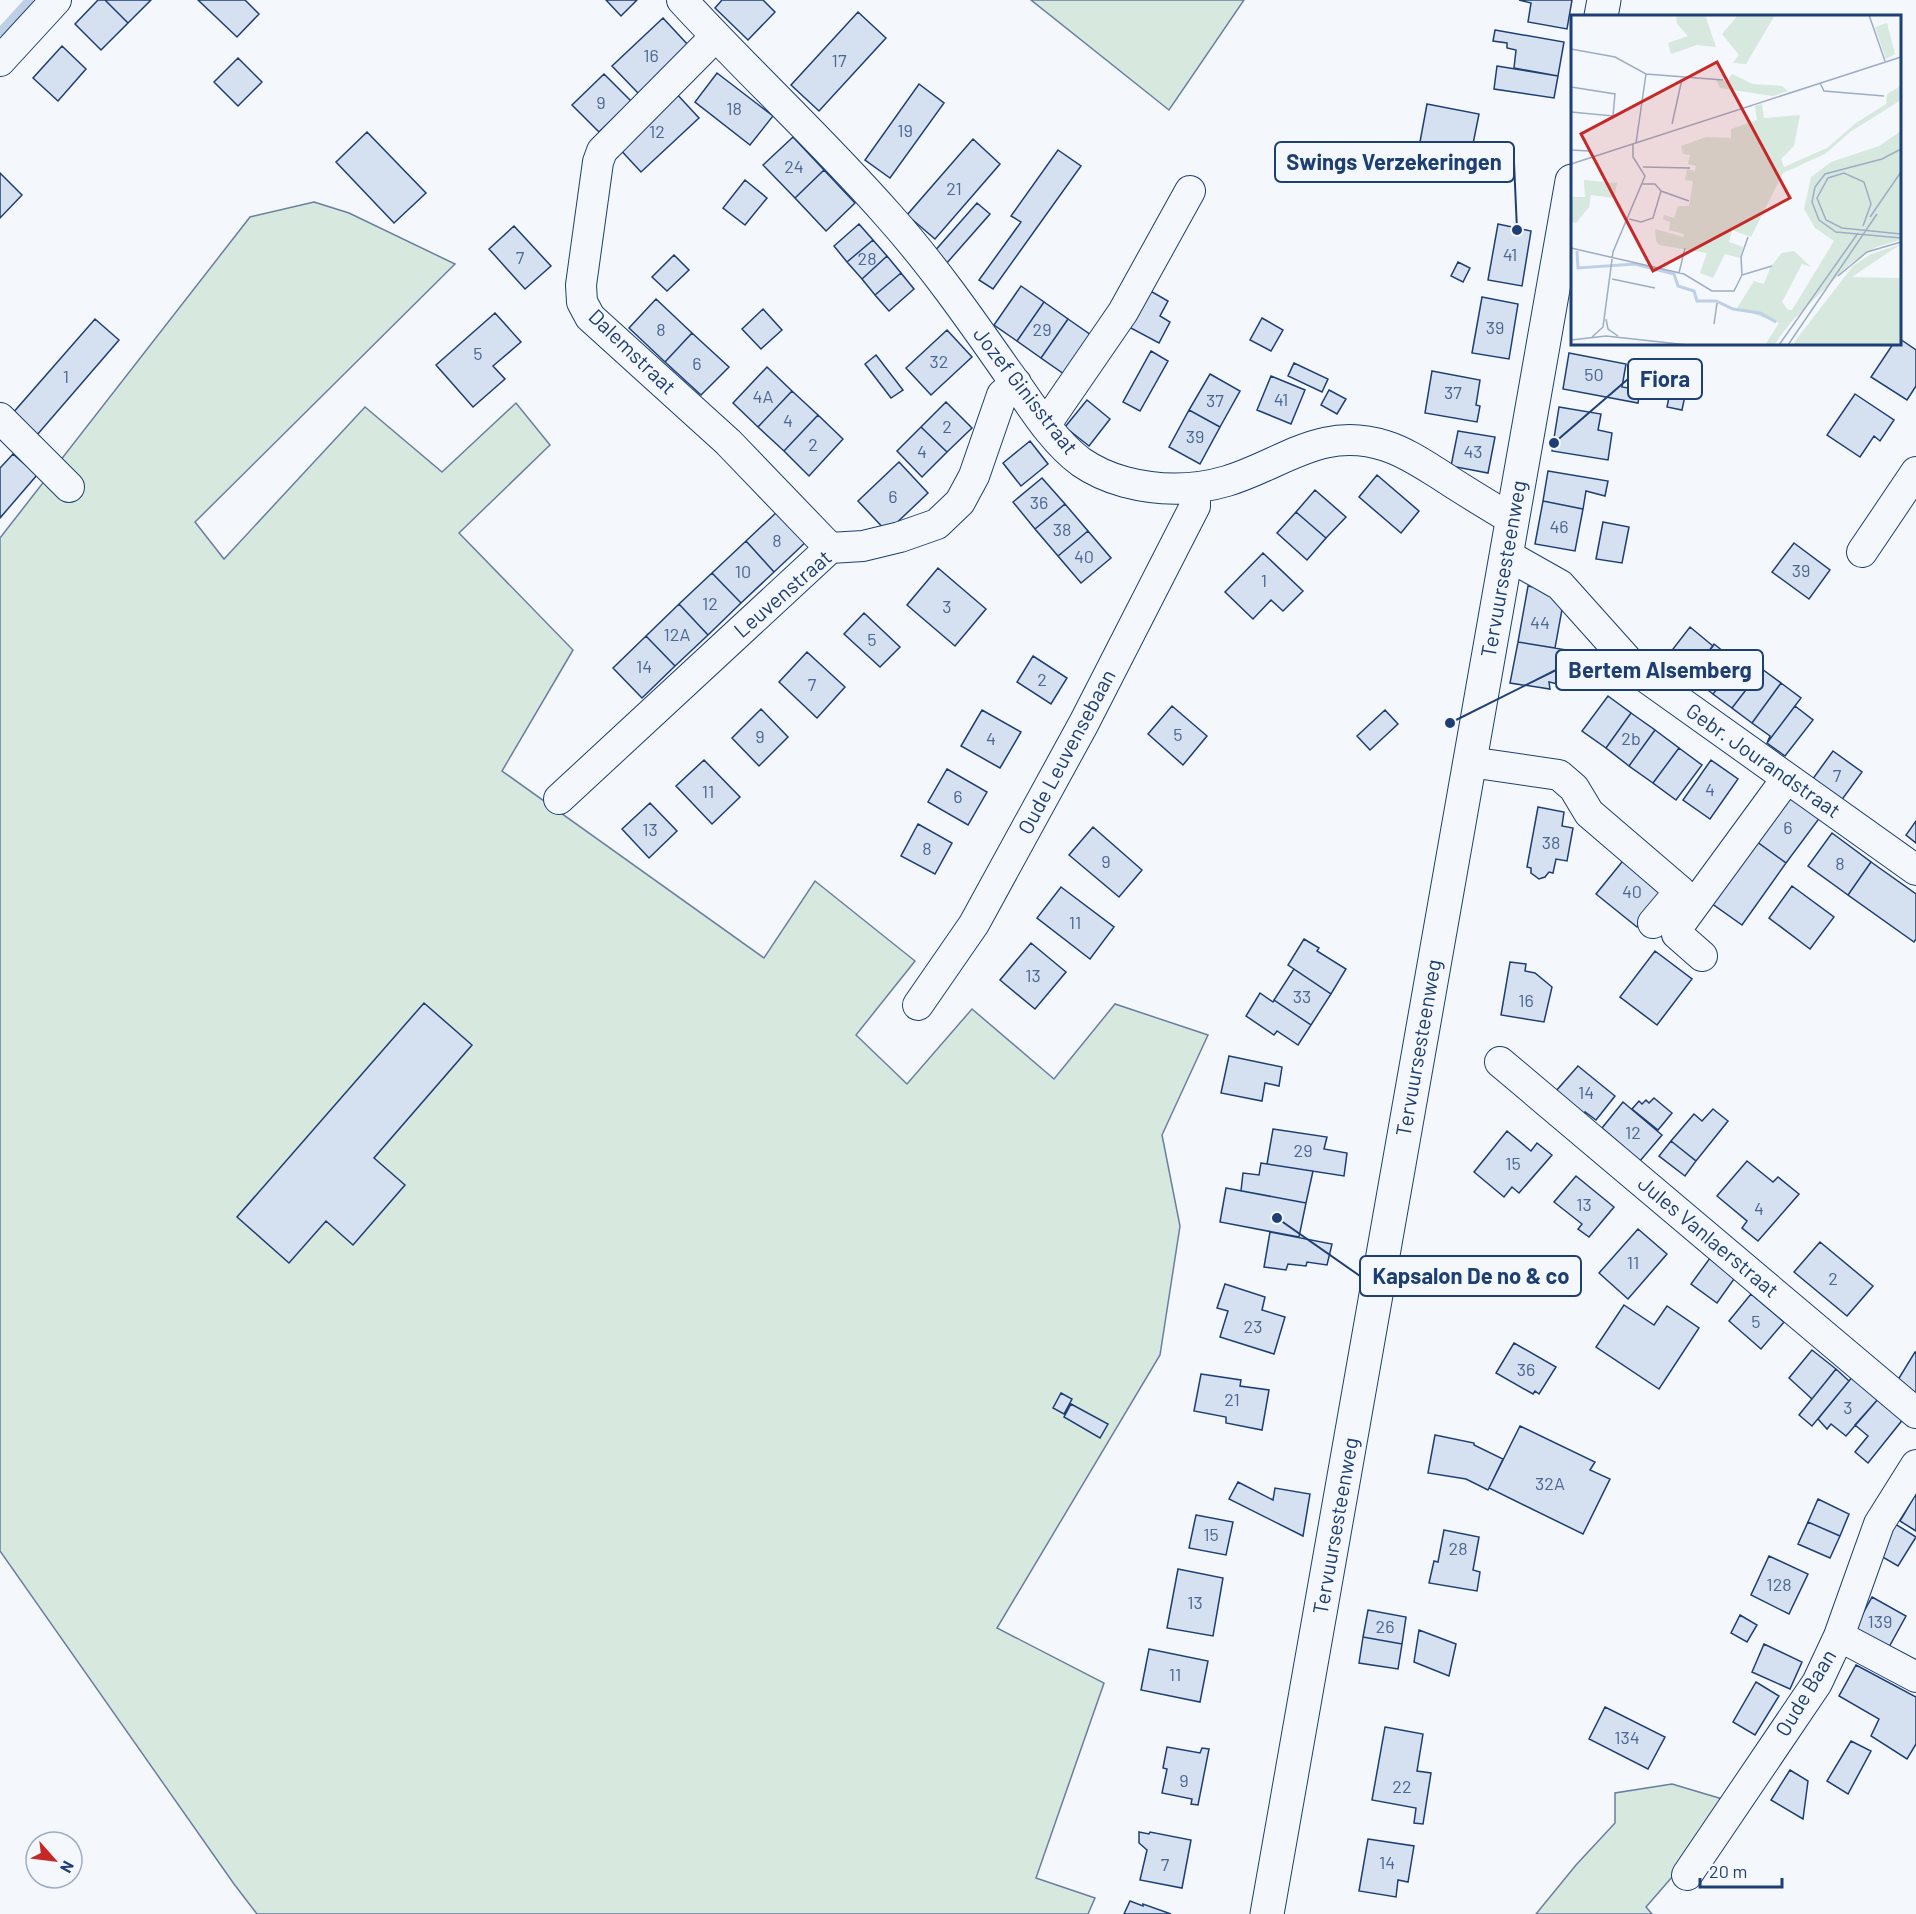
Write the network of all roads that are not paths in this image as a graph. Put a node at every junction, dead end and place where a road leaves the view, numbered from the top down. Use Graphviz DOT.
graph roads {
  1 [pos="56,0"];
  2 [pos="682,0"];
  3 [pos="1604,0"];
  4 [pos="1601,15"];
  5 [pos="716,36"];
  6 [pos="0,61"];
  7 [pos="1571,187"];
  8 [pos="1190,191"];
  9 [pos="1016,383"];
  10 [pos="0,418"];
  11 [pos="1046,424"];
  12 [pos="1916,472"];
  13 [pos="69,487"];
  14 [pos="1195,488"];
  15 [pos="1513,520"];
  16 [pos="830,548"];
  17 [pos="1862,552"];
  18 [pos="1507,555"];
  19 [pos="1470,762"];
  20 [pos="1787,778"];
  21 [pos="559,799"];
  22 [pos="1916,870"];
  23 [pos="1653,923"];
  24 [pos="1702,956"];
  25 [pos="918,1005"];
  26 [pos="1500,1062"];
  27 [pos="1916,1413"];
  28 [pos="1916,1465"];
  29 [pos="1839,1636"];
  30 [pos="1916,1677"];
  31 [pos="1687,1875"];
  32 [pos="1267,1914"];
  1 -- 6 [label="street"];
  2 -- 5 [label="street, Jozef Ginisstraat"];
  3 -- 4 [label="main road"];
  5 -- 9 [label="street, Jozef Ginisstraat"];
  5 -- 16 [label="street, Dalemstraat"];
  7 -- 15 [label="main road, Tervuursesteenweg"];
  8 -- 11 [label="street"];
  9 -- 11 [label="street, Jozef Ginisstraat"];
  9 -- 16 [label="street, Leuvenstraat"];
  10 -- 13 [label="street"];
  11 -- 14 [label="street, Jozef Ginisstraat"];
  12 -- 17 [label="street"];
  14 -- 15 [label="street, Jozef Ginisstraat"];
  14 -- 25 [label="street, Oude Leuvensebaan"];
  15 -- 18 [label="main road, Tervuursesteenweg"];
  16 -- 21 [label="street, Leuvenstraat"];
  18 -- 19 [label="main road, Tervuursesteenweg"];
  18 -- 20 [label="street, Gebr. Jourandstraat"];
  19 -- 23 [label="street"];
  19 -- 32 [label="main road, Tervuursesteenweg"];
  20 -- 22 [label="street, Gebr. Jourandstraat"];
  20 -- 24 [label="street"];
  26 -- 27 [label="street, Jules Vanlaerstraat"];
  28 -- 29 [label="street, Oude Baan"];
  29 -- 30 [label="street"];
  29 -- 31 [label="street, Oude Baan"];
}
